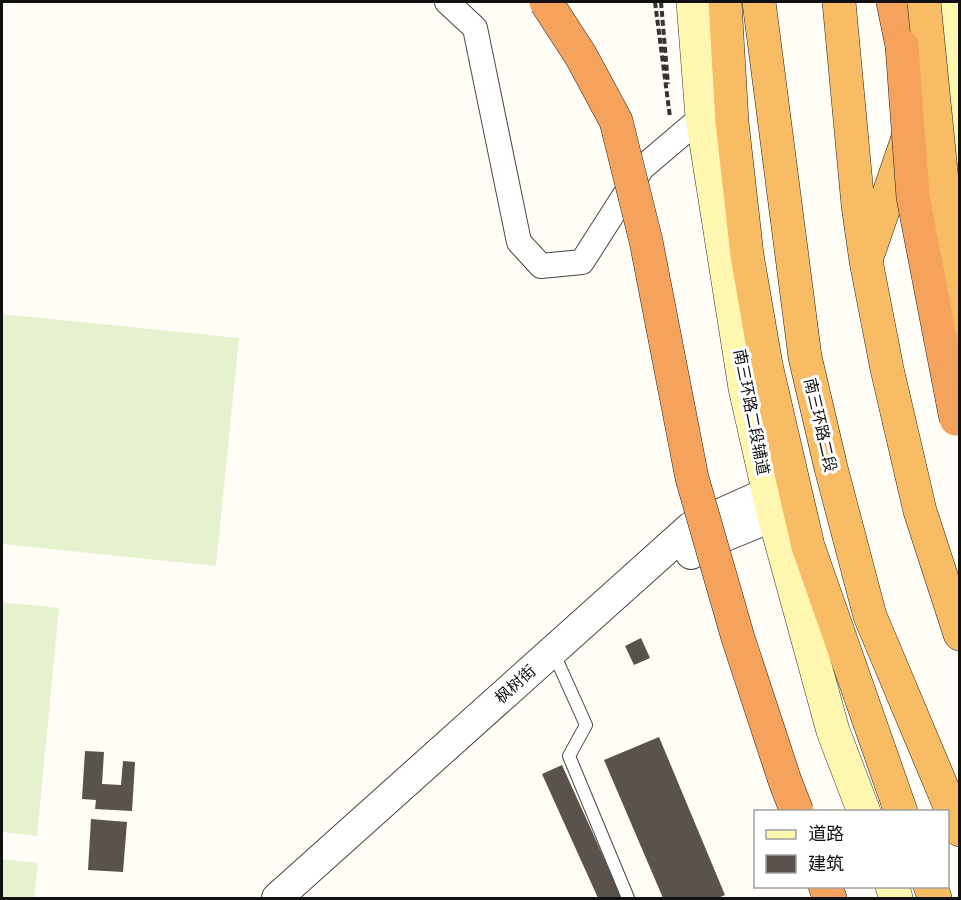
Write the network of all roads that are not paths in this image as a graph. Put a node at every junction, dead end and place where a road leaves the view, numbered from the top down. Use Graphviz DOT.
graph roads {
  1 [pos="447,2"];
  2 [pos="474,2"];
  3 [pos="546,2"];
  4 [pos="693,2"];
  5 [pos="725,2"];
  6 [pos="759,2"];
  7 [pos="839,2"];
  8 [pos="893,2"];
  9 [pos="924,2"];
  10 [pos="951,2"];
  11 [pos="475,28"];
  12 [pos="926,88"];
  13 [pos="717,119"];
  14 [pos="960,148"];
  15 [pos="866,261"];
  16 [pos="960,364"];
  17 [pos="958,429"];
  18 [pos="771,504"];
  19 [pos="960,634"];
  20 [pos="560,666"];
  21 [pos="796,810"];
  22 [pos="863,810"];
  23 [pos="901,810"];
  24 [pos="960,830"];
  25 [pos="277,898"];
  26 [pos="303,898"];
  27 [pos="628,898"];
  1 -- 11 [label="street"];
  2 -- 11 [label="street"];
  3 -- 21 [label="highway, bridge"];
  4 -- 13 [label="main road, 南三环路二段辅道"];
  5 -- 13 [label="highway"];
  6 -- 24 [label="highway, 南三环路二段"];
  7 -- 15 [label="highway"];
  8 -- 17 [label="highway, bridge"];
  9 -- 12 [label="street"];
  9 -- 17 [label="highway, bridge"];
  10 -- 14 [label="main road"];
  11 -- 13 [label="street"];
  12 -- 15 [label="highway"];
  12 -- 16 [label="street"];
  13 -- 18 [label="main road, 南三环路二段辅道"];
  13 -- 23 [label="highway"];
  15 -- 19 [label="highway"];
  18 -- 20 [label="street, 枫树街"];
  18 -- 22 [label="main road, 南三环路二段辅道"];
  18 -- 25 [label="street, 枫树街"];
  20 -- 26 [label="street, 枫树街"];
  20 -- 27 [label="lane"];
}
